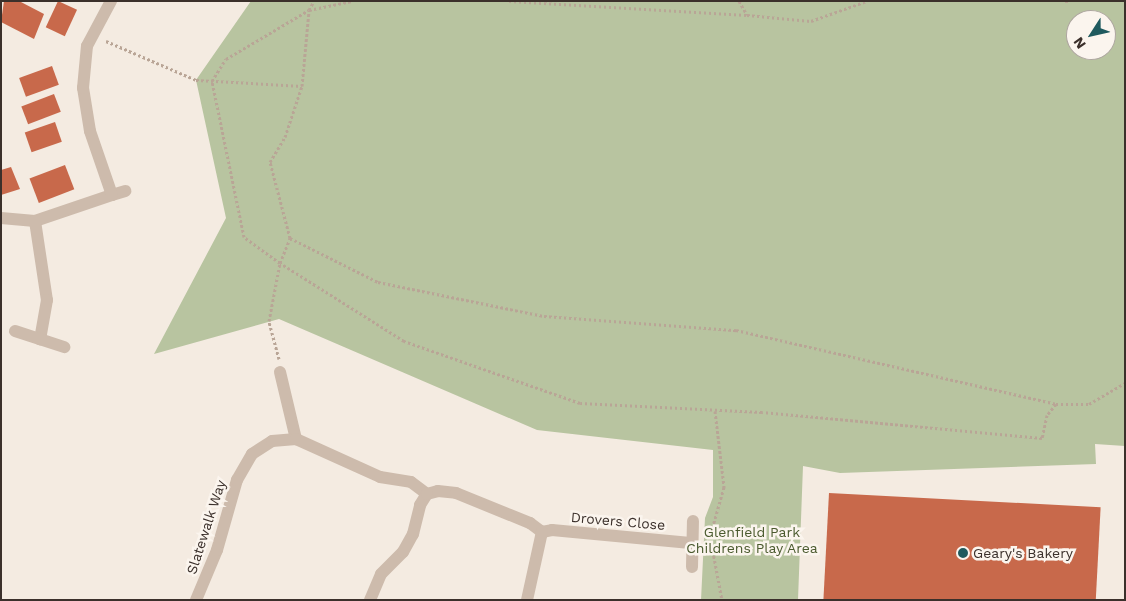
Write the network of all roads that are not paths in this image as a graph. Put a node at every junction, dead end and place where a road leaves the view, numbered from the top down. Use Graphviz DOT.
graph roads {
  1 [pos="110,2"];
  2 [pos="125,191"];
  3 [pos="112,196"];
  4 [pos="1,218"];
  5 [pos="36,221"];
  6 [pos="15,330"];
  7 [pos="40,339"];
  8 [pos="64,347"];
  9 [pos="280,372"];
  10 [pos="296,439"];
  11 [pos="427,494"];
  12 [pos="693,521"];
  13 [pos="542,532"];
  14 [pos="690,543"];
  15 [pos="692,567"];
  16 [pos="196,600"];
  17 [pos="370,600"];
  18 [pos="526,600"];
  1 -- 3 [label="street"];
  2 -- 3 [label="street"];
  3 -- 5 [label="street"];
  4 -- 5 [label="street"];
  5 -- 7 [label="street"];
  6 -- 7 [label="street"];
  7 -- 8 [label="street"];
  9 -- 10 [label="street"];
  10 -- 11 [label="street"];
  10 -- 16 [label="street, Slatewalk Way"];
  11 -- 13 [label="street"];
  11 -- 17 [label="street"];
  12 -- 14 [label="street"];
  13 -- 14 [label="street, Drovers Close"];
  13 -- 18 [label="street"];
  14 -- 15 [label="street"];
}
